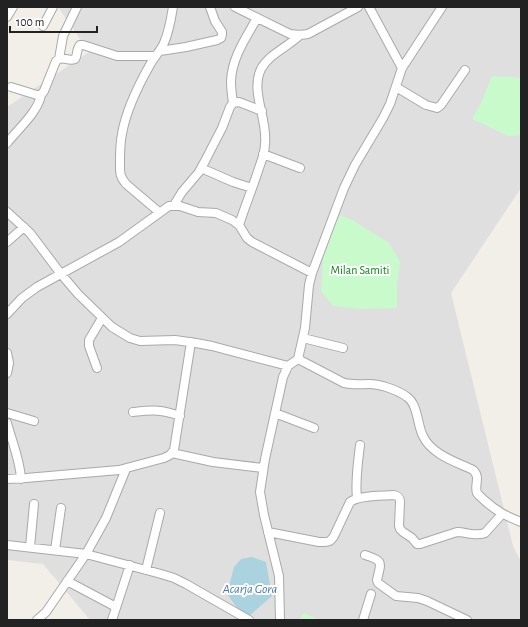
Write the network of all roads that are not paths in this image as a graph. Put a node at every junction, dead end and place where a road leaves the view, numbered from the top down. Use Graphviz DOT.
graph roads {
  1 [pos="13,7"];
  2 [pos="53,7"];
  3 [pos="77,7"];
  4 [pos="173,7"];
  5 [pos="210,7"];
  6 [pos="235,7"];
  7 [pos="358,7"];
  8 [pos="369,7"];
  9 [pos="442,7"];
  10 [pos="7,16"];
  11 [pos="257,18"];
  12 [pos="42,26"];
  13 [pos="300,35"];
  14 [pos="157,53"];
  15 [pos="59,59"];
  16 [pos="402,68"];
  17 [pos="465,70"];
  18 [pos="11,87"];
  19 [pos="396,87"];
  20 [pos="42,95"];
  21 [pos="233,103"];
  22 [pos="262,111"];
  23 [pos="7,143"];
  24 [pos="263,154"];
  25 [pos="201,168"];
  26 [pos="300,168"];
  27 [pos="252,188"];
  28 [pos="174,205"];
  29 [pos="7,212"];
  30 [pos="160,212"];
  31 [pos="239,225"];
  32 [pos="24,227"];
  33 [pos="7,242"];
  34 [pos="312,273"];
  35 [pos="61,274"];
  36 [pos="7,314"];
  37 [pos="102,318"];
  38 [pos="303,338"];
  39 [pos="191,342"];
  40 [pos="343,348"];
  41 [pos="7,353"];
  42 [pos="298,359"];
  43 [pos="288,366"];
  44 [pos="97,368"];
  45 [pos="7,373"];
  46 [pos="134,412"];
  47 [pos="7,413"];
  48 [pos="275,413"];
  49 [pos="180,416"];
  50 [pos="34,421"];
  51 [pos="7,423"];
  52 [pos="314,428"];
  53 [pos="360,445"];
  54 [pos="172,454"];
  55 [pos="263,468"];
  56 [pos="126,469"];
  57 [pos="7,479"];
  58 [pos="21,479"];
  59 [pos="357,498"];
  60 [pos="34,504"];
  61 [pos="61,508"];
  62 [pos="160,513"];
  63 [pos="502,514"];
  64 [pos="521,522"];
  65 [pos="268,532"];
  66 [pos="7,545"];
  67 [pos="30,547"];
  68 [pos="55,550"];
  69 [pos="86,554"];
  70 [pos="365,555"];
  71 [pos="130,565"];
  72 [pos="146,570"];
  73 [pos="67,581"];
  74 [pos="371,594"];
  75 [pos="116,607"];
  76 [pos="37,620"];
  77 [pos="112,620"];
  78 [pos="248,620"];
  79 [pos="280,620"];
  80 [pos="363,620"];
  81 [pos="467,620"];
  1 -- 10 [label="street"];
  2 -- 12 [label="street"];
  3 -- 15 [label="street"];
  4 -- 14 [label="street"];
  5 -- 14 [label="street"];
  6 -- 11 [label="street"];
  7 -- 13 [label="street"];
  8 -- 16 [label="street"];
  9 -- 16 [label="street"];
  11 -- 13 [label="street"];
  11 -- 21 [label="street"];
  13 -- 22 [label="street"];
  14 -- 15 [label="street"];
  14 -- 30 [label="street"];
  15 -- 20 [label="street"];
  16 -- 19 [label="street"];
  17 -- 19 [label="street"];
  18 -- 20 [label="street"];
  19 -- 34 [label="street"];
  20 -- 23 [label="street"];
  21 -- 22 [label="street"];
  21 -- 25 [label="street"];
  22 -- 24 [label="street"];
  24 -- 26 [label="street"];
  24 -- 27 [label="street"];
  25 -- 27 [label="street"];
  25 -- 28 [label="street"];
  27 -- 31 [label="street"];
  28 -- 30 [label="street"];
  28 -- 31 [label="street"];
  29 -- 32 [label="street"];
  30 -- 35 [label="street"];
  31 -- 34 [label="street"];
  32 -- 33 [label="street"];
  32 -- 35 [label="street"];
  34 -- 38 [label="street"];
  35 -- 36 [label="street"];
  35 -- 37 [label="street"];
  37 -- 39 [label="street"];
  37 -- 44 [label="street"];
  38 -- 40 [label="street"];
  38 -- 42 [label="street"];
  39 -- 43 [label="street"];
  39 -- 49 [label="street"];
  41 -- 45 [label="street"];
  42 -- 43 [label="street"];
  42 -- 63 [label="street"];
  43 -- 48 [label="street"];
  46 -- 49 [label="street"];
  47 -- 50 [label="street"];
  48 -- 52 [label="street"];
  48 -- 55 [label="street"];
  49 -- 54 [label="street"];
  51 -- 58 [label="street"];
  53 -- 59 [label="street"];
  54 -- 55 [label="street"];
  54 -- 56 [label="street"];
  55 -- 65 [label="street"];
  56 -- 58 [label="street"];
  56 -- 69 [label="street"];
  57 -- 58 [label="street"];
  59 -- 63 [label="street"];
  59 -- 65 [label="street"];
  60 -- 67 [label="street"];
  61 -- 68 [label="street"];
  62 -- 72 [label="street"];
  63 -- 64 [label="street"];
  65 -- 79 [label="street"];
  66 -- 67 [label="street"];
  67 -- 68 [label="street"];
  68 -- 69 [label="street"];
  69 -- 71 [label="street"];
  69 -- 73 [label="street"];
  70 -- 81 [label="street"];
  71 -- 72 [label="street"];
  71 -- 75 [label="street"];
  72 -- 78 [label="street"];
  73 -- 75 [label="street"];
  73 -- 76 [label="street"];
  74 -- 80 [label="street"];
  75 -- 77 [label="street"];
}
